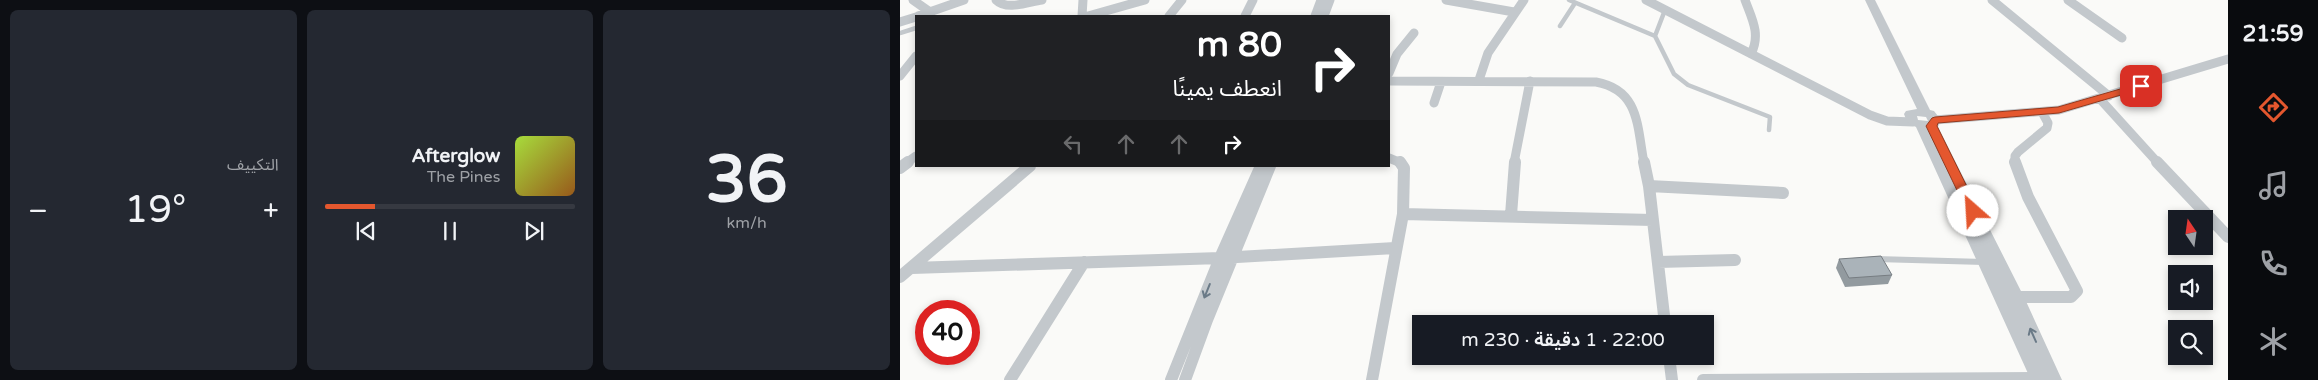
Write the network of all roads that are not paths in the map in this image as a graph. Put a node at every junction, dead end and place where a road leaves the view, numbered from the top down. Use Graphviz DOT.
graph roads {
  1 [pos="913,0"];
  2 [pos="964,0"];
  3 [pos="996,0"];
  4 [pos="1042,0"];
  5 [pos="1083,0"];
  6 [pos="1145,0"];
  7 [pos="1182,0"];
  8 [pos="1253,0"];
  9 [pos="1321,0"];
  10 [pos="1330,0"];
  11 [pos="1446,0"];
  12 [pos="1524,0"];
  13 [pos="1569,0"];
  14 [pos="1646,0"];
  15 [pos="1745,0"];
  16 [pos="1861,0"];
  17 [pos="1870,0"];
  18 [pos="1992,0"];
  19 [pos="2068,0"];
  20 [pos="1575,3"];
  21 [pos="951,4"];
  22 [pos="1665,10"];
  23 [pos="930,12"];
  24 [pos="1514,12"];
  25 [pos="920,15"];
  26 [pos="943,15"];
  27 [pos="1082,15"];
  28 [pos="1092,15"];
  29 [pos="1170,15"];
  30 [pos="1246,15"];
  31 [pos="1315,15"];
  32 [pos="1324,15"];
  33 [pos="915,17"];
  34 [pos="900,22"];
  35 [pos="1560,26"];
  36 [pos="915,28"];
  37 [pos="900,33"];
  38 [pos="1414,33"];
  39 [pos="1655,36"];
  40 [pos="2122,38"];
  41 [pos="1751,54"];
  42 [pos="915,57"];
  43 [pos="2228,59"];
  44 [pos="1390,71"];
  45 [pos="900,76"];
  46 [pos="1479,80"];
  47 [pos="1390,81"];
  48 [pos="1530,81"];
  49 [pos="1441,82"];
  50 [pos="2104,97"];
  51 [pos="1434,103"];
  52 [pos="2086,103"];
  53 [pos="2042,112"];
  54 [pos="1925,119"];
  55 [pos="1769,130"];
  56 [pos="915,157"];
  57 [pos="1390,158"];
  58 [pos="1029,167"];
  59 [pos="1261,167"];
  60 [pos="1270,167"];
  61 [pos="900,168"];
  62 [pos="1649,186"];
  63 [pos="1783,193"];
  64 [pos="1403,214"];
  65 [pos="1511,215"];
  66 [pos="1653,220"];
  67 [pos="2228,237"];
  68 [pos="1395,248"];
  69 [pos="1226,257"];
  70 [pos="1867,258"];
  71 [pos="1735,260"];
  72 [pos="1084,262"];
  73 [pos="1658,262"];
  74 [pos="1986,262"];
  75 [pos="912,268"];
  76 [pos="900,277"];
  77 [pos="2016,297"];
  78 [pos="1665,315"];
  79 [pos="1670,365"];
  80 [pos="2046,379"];
  81 [pos="1010,380"];
  82 [pos="1171,380"];
  83 [pos="1185,380"];
  84 [pos="1372,380"];
  85 [pos="1672,380"];
  86 [pos="1702,380"];
  1 -- 23 [label="street"];
  2 -- 21 [label="street"];
  3 -- 4 [label="street"];
  5 -- 27 [label="street"];
  6 -- 28 [label="street"];
  7 -- 29 [label="street"];
  8 -- 30 [label="street"];
  9 -- 31 [label="street"];
  10 -- 32 [label="street"];
  11 -- 24 [label="street"];
  12 -- 24 [label="street"];
  13 -- 20 [label="lane"];
  14 -- 22 [label="street"];
  15 -- 41 [label="street"];
  16 -- 54 [label="street"];
  17 -- 54 [label="street"];
  18 -- 50 [label="street"];
  19 -- 40 [label="street"];
  20 -- 35 [label="lane"];
  20 -- 39 [label="lane"];
  21 -- 23 [label="street"];
  21 -- 26 [label="street"];
  22 -- 39 [label="lane"];
  22 -- 41 [label="street"];
  23 -- 25 [label="street"];
  24 -- 46 [label="street"];
  33 -- 34 [label="street"];
  36 -- 37 [label="lane"];
  38 -- 44 [label="street"];
  39 -- 55 [label="lane"];
  41 -- 54 [label="street"];
  42 -- 45 [label="street"];
  43 -- 50 [label="street"];
  46 -- 48 [label="street"];
  46 -- 49 [label="street"];
  47 -- 49 [label="street"];
  48 -- 62 [label="street"];
  48 -- 65 [label="street"];
  49 -- 51 [label="street"];
  50 -- 52 [label="street"];
  50 -- 67 [label="street"];
  52 -- 53 [label="street"];
  52 -- 54 [label="street"];
  53 -- 54 [label="street"];
  53 -- 77 [label="street"];
  54 -- 74 [label="street"];
  54 -- 77 [label="street"];
  56 -- 61 [label="street"];
  57 -- 64 [label="street"];
  58 -- 75 [label="street"];
  59 -- 69 [label="street"];
  60 -- 69 [label="street"];
  62 -- 63 [label="street"];
  62 -- 66 [label="street"];
  64 -- 65 [label="street"];
  64 -- 68 [label="street"];
  65 -- 66 [label="street"];
  66 -- 73 [label="street"];
  68 -- 69 [label="street"];
  68 -- 84 [label="street"];
  69 -- 72 [label="street"];
  69 -- 82 [label="street, one-way"];
  69 -- 83 [label="street"];
  70 -- 74 [label="lane"];
  71 -- 73 [label="street"];
  72 -- 75 [label="street"];
  72 -- 81 [label="street"];
  73 -- 78 [label="street"];
  74 -- 80 [label="street"];
  75 -- 76 [label="street"];
  80 -- 77 [label="street, one-way"];
  79 -- 85 [label="street"];
  80 -- 86 [label="street"];
}
